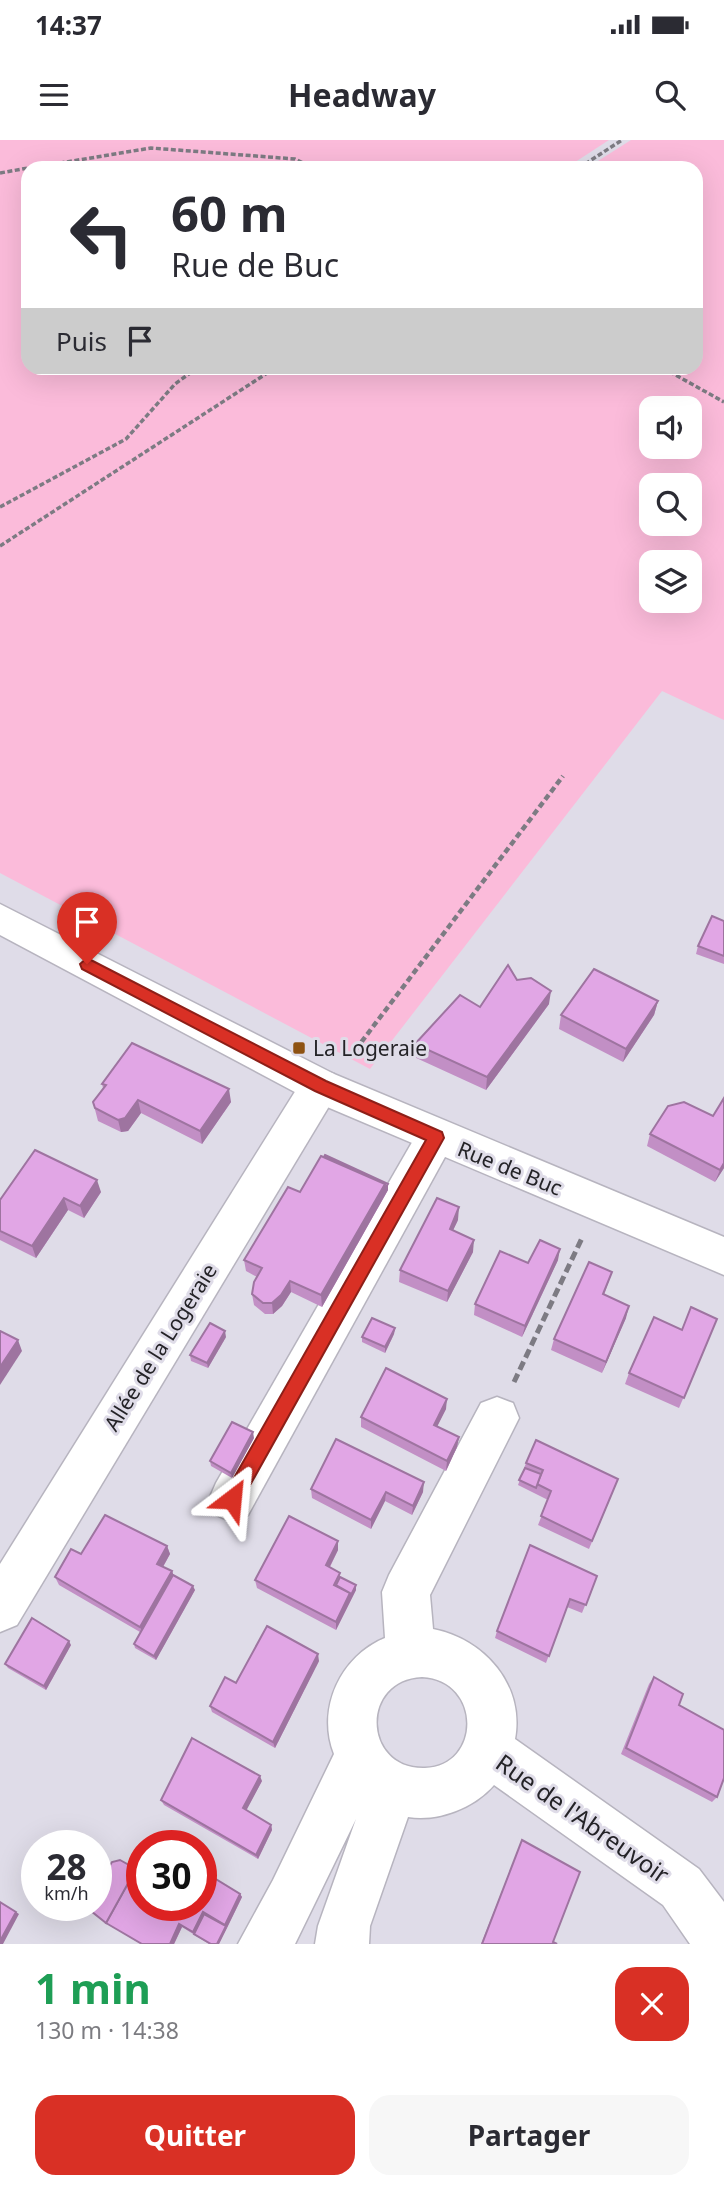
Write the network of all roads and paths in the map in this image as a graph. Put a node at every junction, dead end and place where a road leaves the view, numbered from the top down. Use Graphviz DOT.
graph roads {
  1 [pos="622,140"];
  2 [pos="72,161"];
  3 [pos="299,161"];
  4 [pos="590,161"];
  5 [pos="21,169"];
  6 [pos="0,173"];
  7 [pos="187,375"];
  8 [pos="264,375"];
  9 [pos="676,375"];
  10 [pos="724,402"];
  11 [pos="0,508"];
  12 [pos="0,546"];
  13 [pos="563,776"];
  14 [pos="0,918"];
  15 [pos="320,1086"];
  16 [pos="436,1138"];
  17 [pos="598,1204"];
  18 [pos="724,1256"];
  19 [pos="497,1418"];
  20 [pos="232,1499"];
  21 [pos="0,1608"];
  22 [pos="410,1651"];
  23 [pos="486,1749"];
  24 [pos="376,1772"];
  25 [pos="702,1891"];
  26 [pos="265,1944"];
  27 [pos="342,1944"];
  28 [pos="722,1944"];
  1 -- 4 [label="path"];
  2 -- 3 [label="path"];
  5 -- 6 [label="path"];
  7 -- 11 [label="path"];
  8 -- 12 [label="path"];
  9 -- 10 [label="path"];
  13 -- 15 [label="path"];
  14 -- 15 [label="street, Rue de Buc"];
  15 -- 16 [label="street, Rue de Buc"];
  15 -- 21 [label="street, Allée de la Logeraie"];
  16 -- 17 [label="street, Rue de Buc"];
  16 -- 20 [label="street"];
  17 -- 18 [label="street, Rue de Buc"];
  17 -- 19 [label="path"];
  19 -- 22 [label="street"];
  22 -- 23 [label="street, Rue de l'Abreuvoir"];
  22 -- 24 [label="street"];
  23 -- 24 [label="street, Rue de l'Abreuvoir"];
  23 -- 25 [label="street, Rue de l'Abreuvoir"];
  24 -- 26 [label="street"];
  24 -- 27 [label="street"];
  25 -- 28 [label="street, Rue de l'Abreuvoir"];
}
